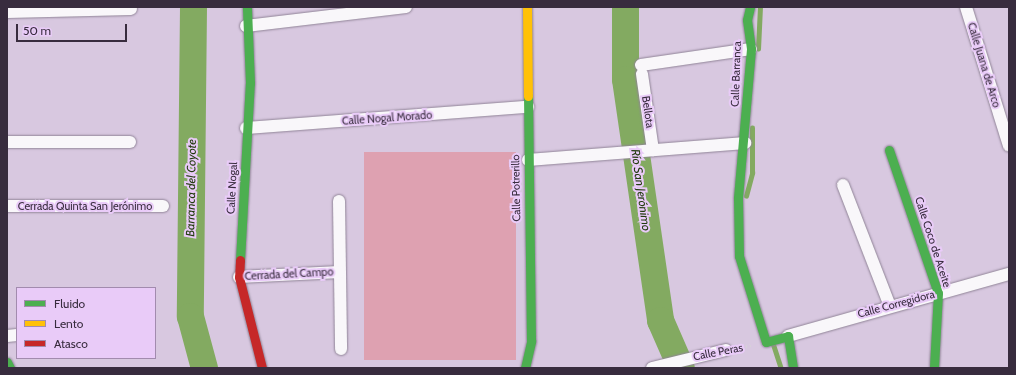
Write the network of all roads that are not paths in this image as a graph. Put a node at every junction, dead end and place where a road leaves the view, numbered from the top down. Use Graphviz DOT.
graph roads {
  1 [pos="247,7"];
  2 [pos="406,7"];
  3 [pos="527,7"];
  4 [pos="750,7"];
  5 [pos="966,7"];
  6 [pos="132,10"];
  7 [pos="7,12"];
  8 [pos="246,26"];
  9 [pos="751,49"];
  10 [pos="528,107"];
  11 [pos="246,128"];
  12 [pos="7,142"];
  13 [pos="130,142"];
  14 [pos="745,143"];
  15 [pos="1009,146"];
  16 [pos="650,150"];
  17 [pos="890,150"];
  18 [pos="528,160"];
  19 [pos="843,185"];
  20 [pos="339,201"];
  21 [pos="7,206"];
  22 [pos="163,206"];
  23 [pos="339,272"];
  24 [pos="1009,274"];
  25 [pos="239,277"];
  26 [pos="938,293"];
  27 [pos="890,306"];
  28 [pos="790,335"];
  29 [pos="340,349"];
  30 [pos="726,350"];
  31 [pos="7,362"];
  32 [pos="10,368"];
  33 [pos="262,368"];
  34 [pos="525,368"];
  35 [pos="652,368"];
  36 [pos="793,368"];
  37 [pos="934,368"];
  1 -- 8 [label="street, Calle Nogal"];
  2 -- 8 [label="street"];
  3 -- 10 [label="street, Calle Potrerillo"];
  4 -- 9 [label="street, Calle Barranca"];
  5 -- 15 [label="street, Calle Juana de Arco"];
  6 -- 7 [label="street"];
  8 -- 11 [label="street, Calle Nogal"];
  9 -- 14 [label="street, Calle Barranca"];
  9 -- 16 [label="street, Bellota"];
  10 -- 11 [label="street, Calle Nogal Morado"];
  10 -- 18 [label="street, Calle Potrerillo"];
  11 -- 25 [label="street, Calle Nogal"];
  12 -- 13 [label="street"];
  14 -- 16 [label="street"];
  14 -- 28 [label="street, Calle Barranca"];
  16 -- 18 [label="street"];
  17 -- 26 [label="street, Calle Coco de Aceite"];
  18 -- 34 [label="street, Calle Potrerillo"];
  19 -- 27 [label="street"];
  20 -- 23 [label="street, Cerrada del Campo"];
  21 -- 22 [label="street, Cerrada Quinta San Jerónimo"];
  23 -- 25 [label="street, Cerrada del Campo"];
  23 -- 29 [label="street, Cerrada del Campo"];
  24 -- 26 [label="street, Calle Corregidora"];
  25 -- 33 [label="street, Calle Nogal"];
  26 -- 27 [label="street, Calle Corregidora"];
  26 -- 37 [label="street, Calle Coco de Aceite"];
  27 -- 28 [label="street, Calle Corregidora"];
  28 -- 36 [label="street"];
  30 -- 35 [label="street, Calle Peras"];
  31 -- 32 [label="street"];
}
